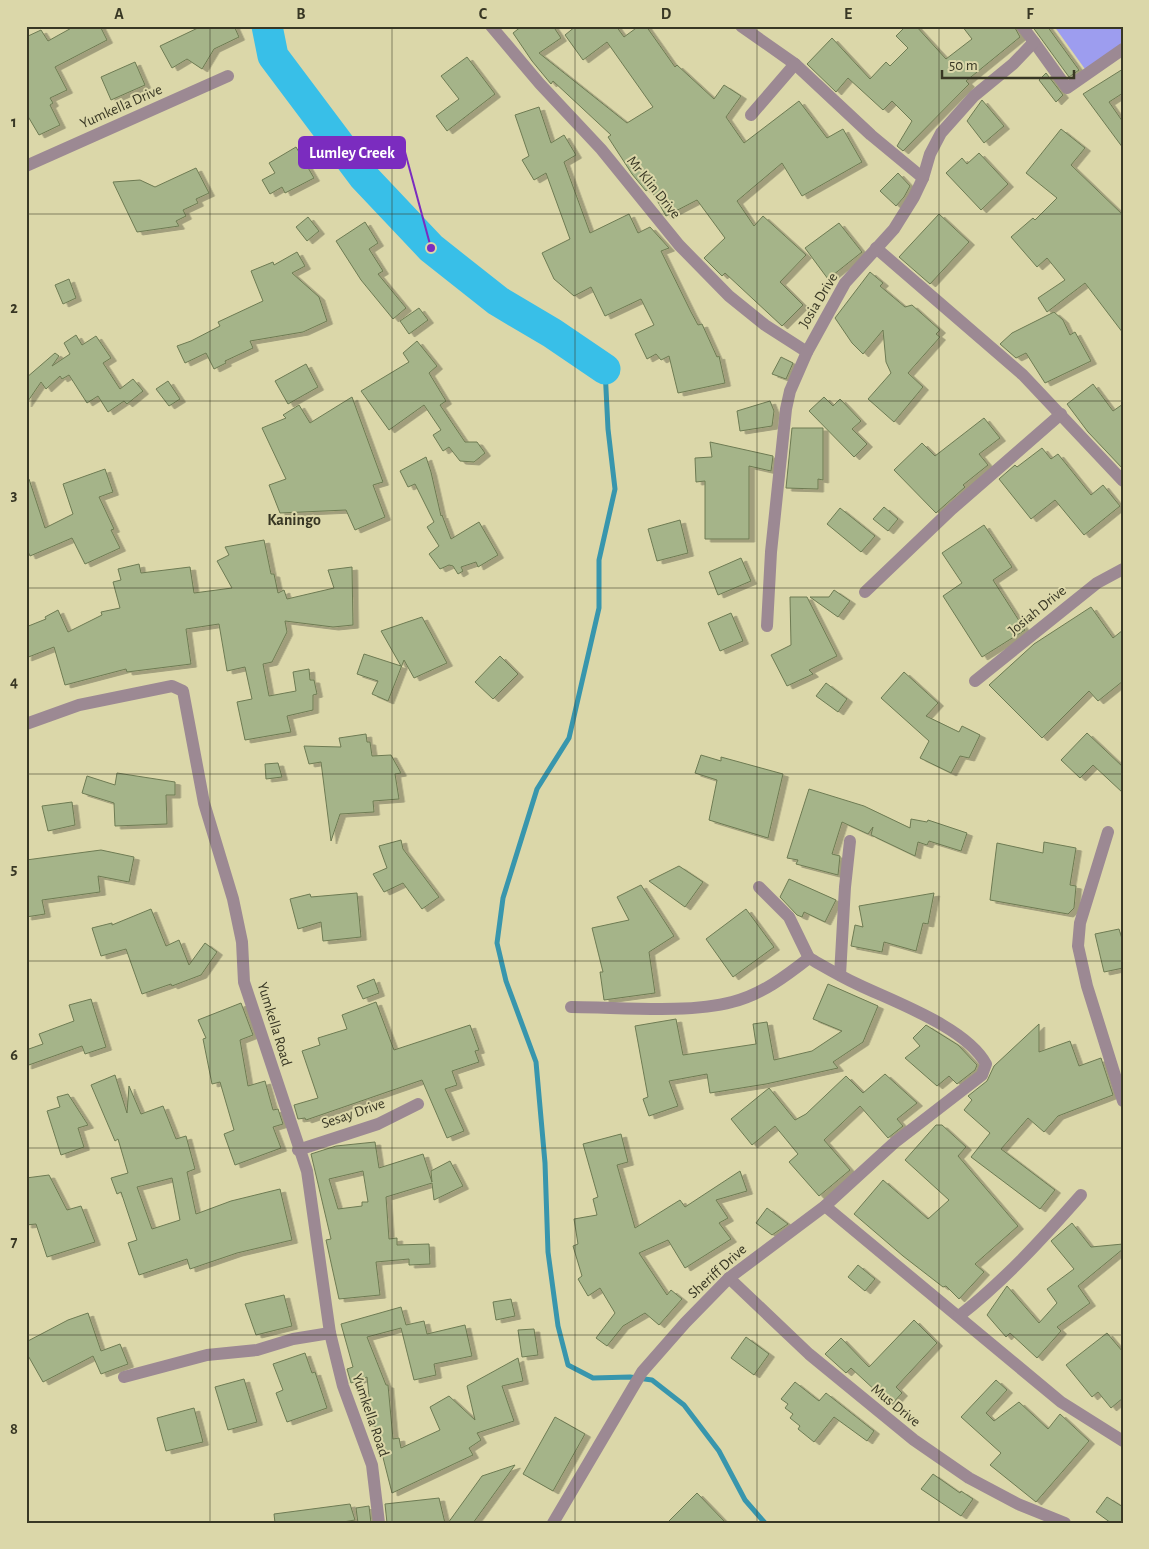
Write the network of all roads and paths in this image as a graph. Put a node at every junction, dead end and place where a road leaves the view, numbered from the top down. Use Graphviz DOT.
graph roads {
  1 [pos="491,26"];
  2 [pos="741,26"];
  3 [pos="1022,26"];
  4 [pos="1034,42"];
  5 [pos="1123,49"];
  6 [pos="795,64"];
  7 [pos="228,76"];
  8 [pos="751,115"];
  9 [pos="26,166"];
  10 [pos="923,178"];
  11 [pos="876,248"];
  12 [pos="807,352"];
  13 [pos="1061,414"];
  14 [pos="1123,481"];
  15 [pos="1123,569"];
  16 [pos="865,592"];
  17 [pos="767,626"];
  18 [pos="976,681"];
  19 [pos="26,724"];
  20 [pos="1108,832"];
  21 [pos="850,841"];
  22 [pos="759,886"];
  23 [pos="809,958"];
  24 [pos="840,975"];
  25 [pos="571,1007"];
  26 [pos="1123,1101"];
  27 [pos="418,1104"];
  28 [pos="298,1150"];
  29 [pos="1081,1195"];
  30 [pos="825,1206"];
  31 [pos="729,1278"];
  32 [pos="959,1316"];
  33 [pos="330,1333"];
  34 [pos="124,1377"];
  35 [pos="1123,1442"];
  36 [pos="379,1523"];
  37 [pos="553,1523"];
  38 [pos="1066,1523"];
  1 -- 12 [label="street, Mr Klin Drive"];
  2 -- 6 [label="street"];
  3 -- 4 [label="street"];
  4 -- 5 [label="street"];
  4 -- 10 [label="street, Josia Drive"];
  6 -- 8 [label="street"];
  6 -- 10 [label="street"];
  7 -- 9 [label="street, Yumkella Drive"];
  10 -- 11 [label="street, Josia Drive"];
  11 -- 12 [label="street, Josia Drive"];
  11 -- 13 [label="street"];
  12 -- 17 [label="street, Josia Drive"];
  13 -- 14 [label="street"];
  13 -- 16 [label="street"];
  15 -- 18 [label="street, Josiah Drive"];
  19 -- 28 [label="street, Yumkella Road"];
  20 -- 26 [label="street"];
  21 -- 24 [label="street"];
  22 -- 23 [label="street"];
  23 -- 24 [label="street"];
  23 -- 25 [label="street"];
  24 -- 30 [label="street, Sheriff Drive"];
  27 -- 28 [label="street, Sesay Drive"];
  28 -- 33 [label="street, Yumkella Road"];
  29 -- 32 [label="street"];
  30 -- 31 [label="street, Sheriff Drive"];
  30 -- 32 [label="street"];
  31 -- 37 [label="street, Sheriff Drive"];
  31 -- 38 [label="street, Mus Drive"];
  32 -- 35 [label="street"];
  33 -- 34 [label="street"];
  33 -- 36 [label="street, Yumkella Road"];
}
